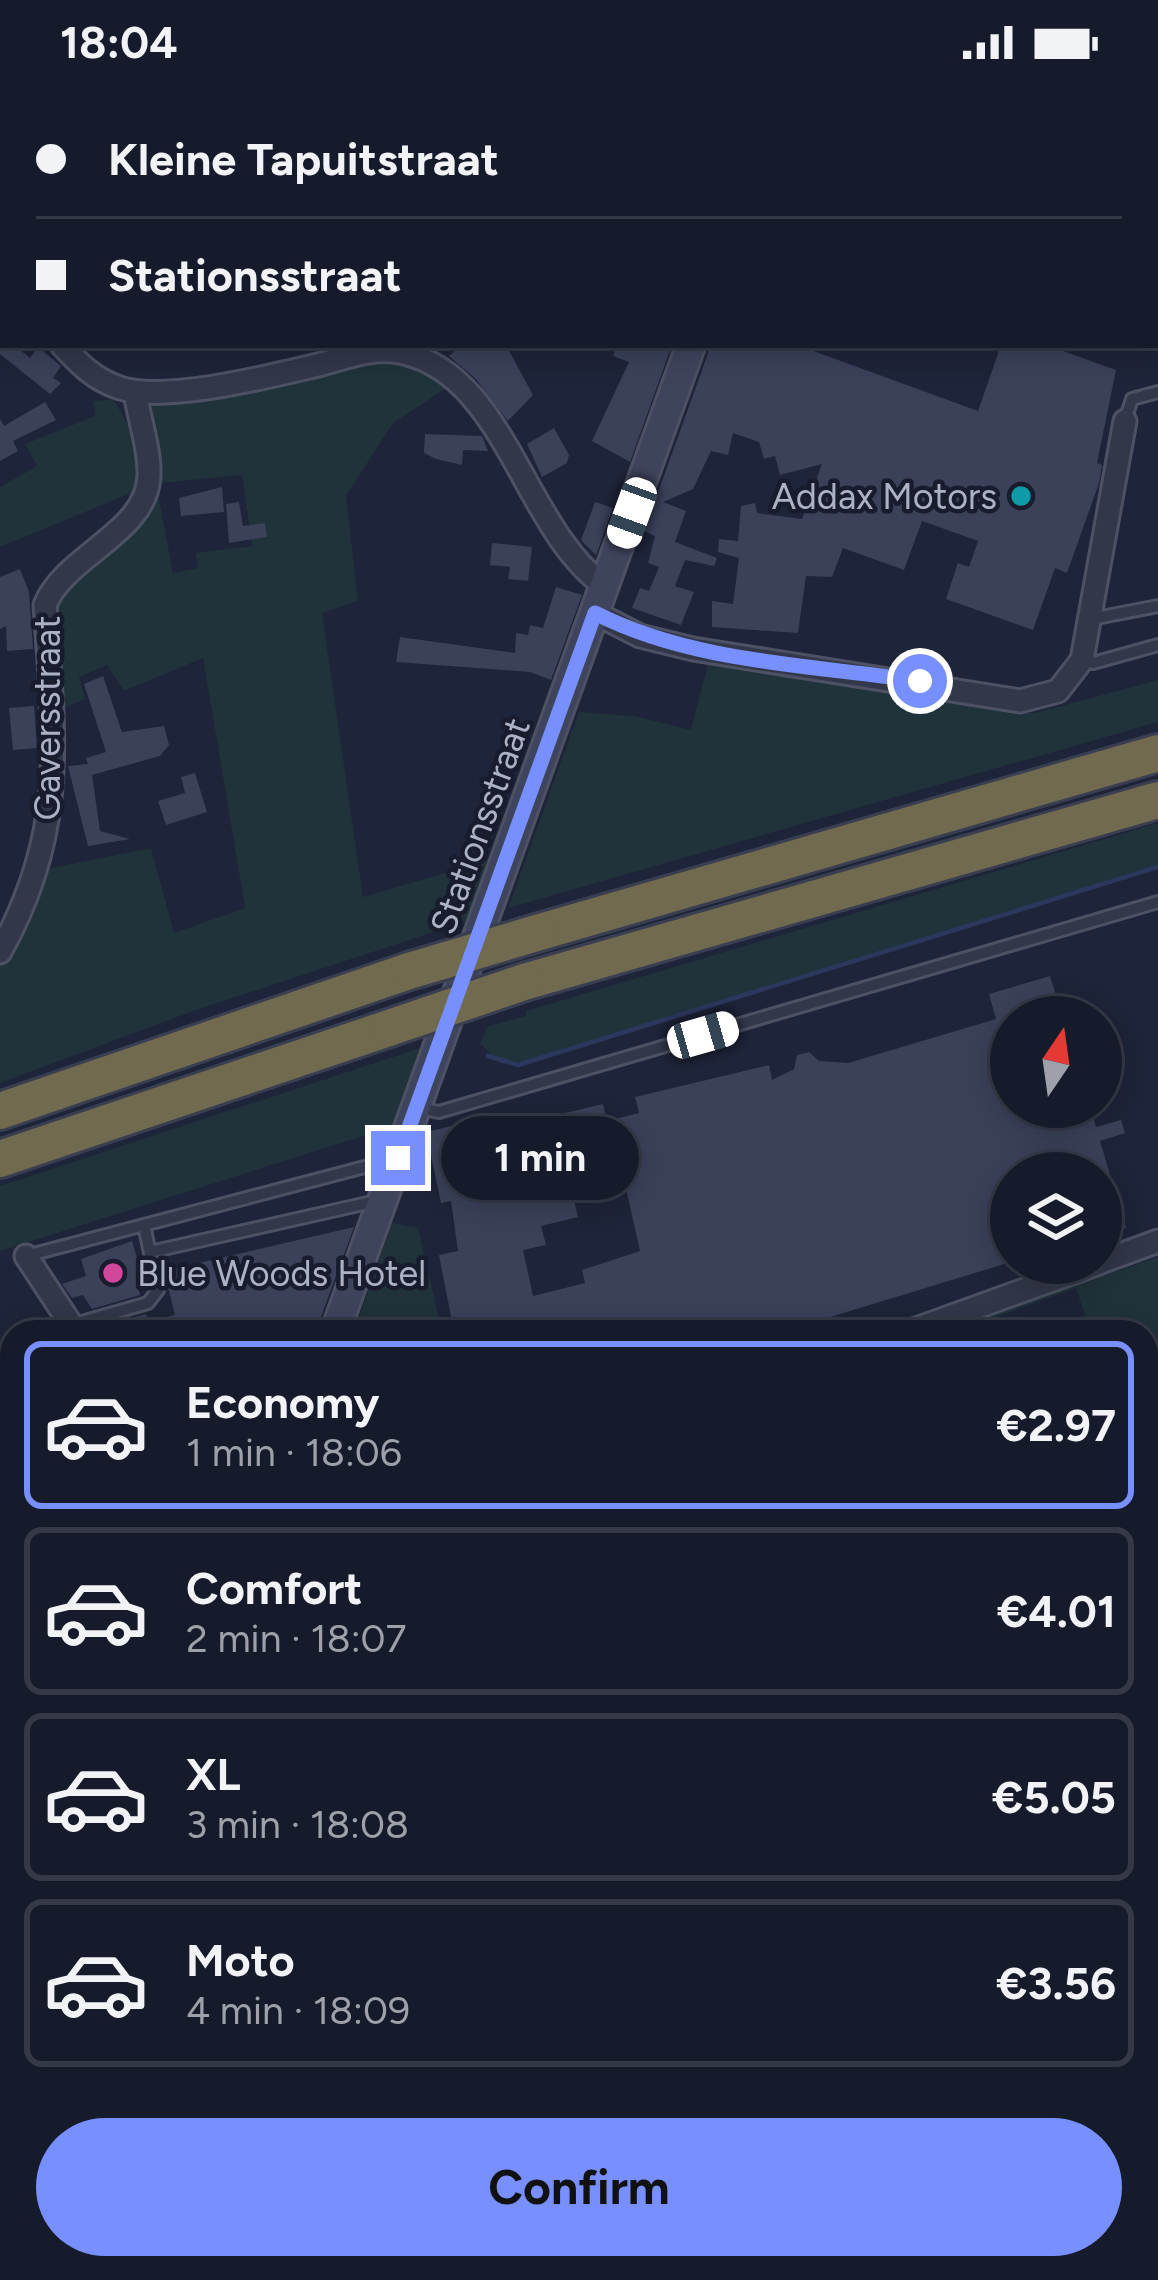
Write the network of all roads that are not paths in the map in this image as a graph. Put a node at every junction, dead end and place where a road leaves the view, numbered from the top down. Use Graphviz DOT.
graph roads {
  1 [pos="65,348"];
  2 [pos="691,348"];
  3 [pos="135,392"];
  4 [pos="1158,392"];
  5 [pos="1125,421"];
  6 [pos="605,586"];
  7 [pos="1158,606"];
  8 [pos="595,613"];
  9 [pos="1090,618"];
  10 [pos="1158,645"];
  11 [pos="1082,660"];
  12 [pos="1158,753"];
  13 [pos="1158,800"];
  14 [pos="1158,902"];
  15 [pos="0,952"];
  16 [pos="416,1107"];
  17 [pos="0,1111"];
  18 [pos="398,1158"];
  19 [pos="0,1159"];
  20 [pos="383,1200"];
  21 [pos="144,1225"];
  22 [pos="1158,1241"];
  23 [pos="150,1252"];
  24 [pos="1122,1255"];
  25 [pos="26,1256"];
  26 [pos="1042,1284"];
  27 [pos="68,1320"];
  28 [pos="100,1320"];
  29 [pos="339,1320"];
  30 [pos="941,1320"];
  1 -- 3 [label="street"];
  2 -- 6 [label="street, Stationsstraat"];
  3 -- 6 [label="street"];
  3 -- 15 [label="street, Gaversstraat"];
  4 -- 5 [label="lane"];
  5 -- 9 [label="street"];
  6 -- 8 [label="street, Stationsstraat"];
  7 -- 9 [label="lane"];
  8 -- 11 [label="street"];
  8 -- 16 [label="street, Stationsstraat"];
  9 -- 11 [label="street"];
  10 -- 11 [label="lane"];
  12 -- 17 [label="highway, bridge"];
  13 -- 19 [label="highway, bridge"];
  14 -- 16 [label="lane"];
  16 -- 18 [label="street, Stationsstraat"];
  18 -- 20 [label="street, Stationsstraat"];
  18 -- 21 [label="lane"];
  20 -- 23 [label="lane"];
  20 -- 29 [label="street, Stationsstraat"];
  21 -- 23 [label="lane"];
  21 -- 25 [label="lane"];
  22 -- 24 [label="street"];
  23 -- 28 [label="lane"];
  25 -- 27 [label="street"];
  26 -- 30 [label="street"];
}
